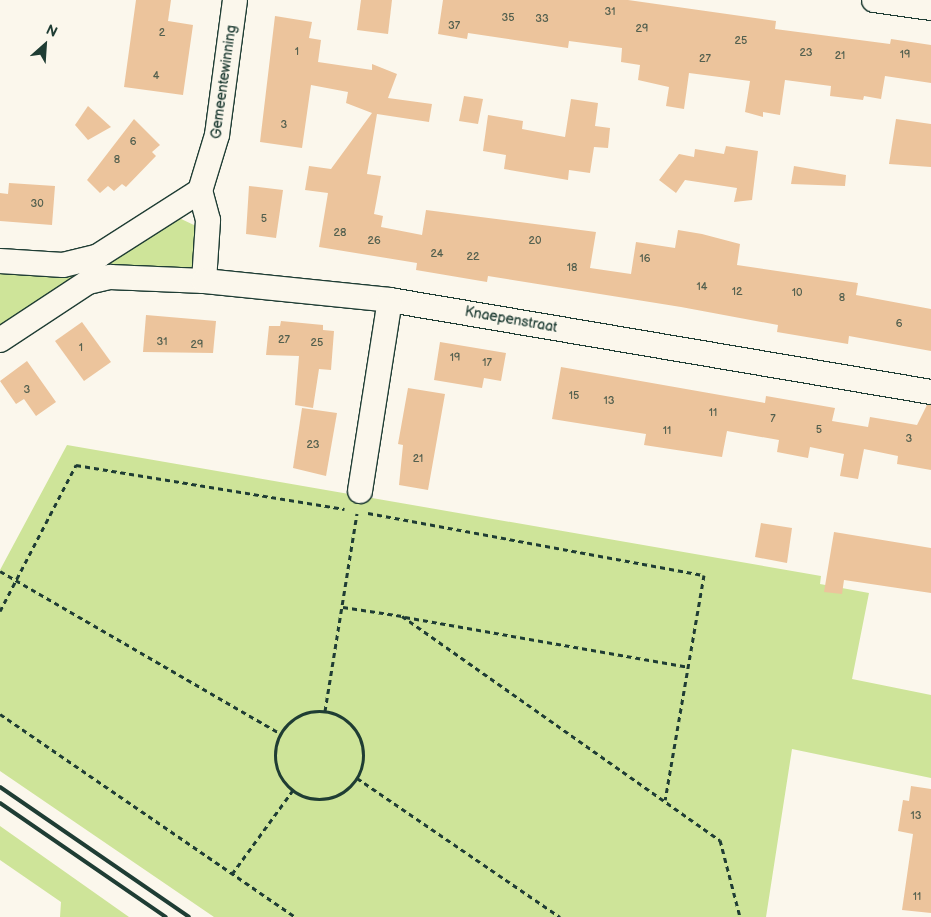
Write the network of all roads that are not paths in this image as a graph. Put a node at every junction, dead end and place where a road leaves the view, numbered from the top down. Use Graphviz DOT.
graph roads {
  1 [pos="235,0"];
  2 [pos="874,0"];
  3 [pos="931,8"];
  4 [pos="200,191"];
  5 [pos="0,261"];
  6 [pos="204,281"];
  7 [pos="390,300"];
  8 [pos="0,340"];
  9 [pos="931,392"];
  10 [pos="359,501"];
  1 -- 4 [label="street, Gemeentewinning"];
  2 -- 3 [label="street"];
  4 -- 5 [label="street"];
  4 -- 6 [label="street"];
  6 -- 7 [label="street, Knaepenstraat"];
  6 -- 8 [label="street, Knaepenstraat"];
  7 -- 9 [label="street, Knaepenstraat"];
  7 -- 10 [label="street"];
}
